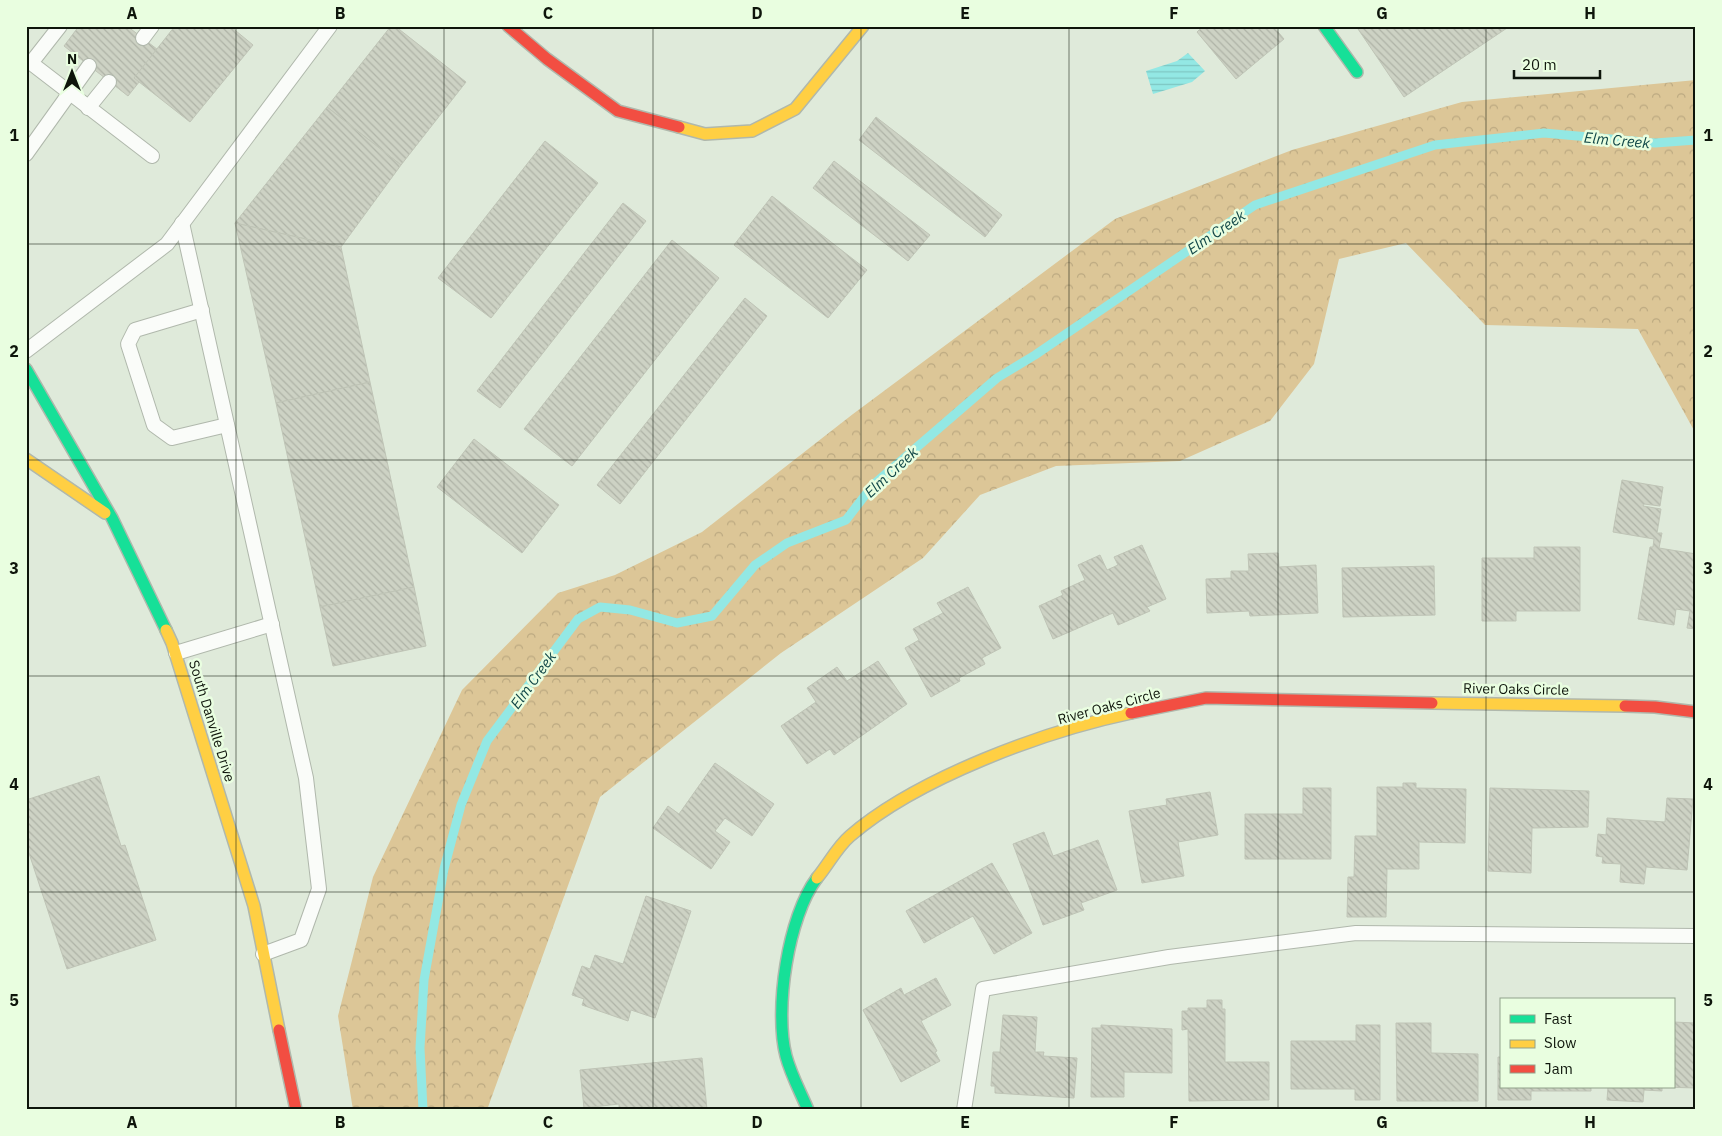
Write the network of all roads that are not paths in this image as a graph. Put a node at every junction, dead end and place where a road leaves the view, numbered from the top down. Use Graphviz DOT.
graph roads {
  1 [pos="60,26"];
  2 [pos="152,26"];
  3 [pos="330,26"];
  4 [pos="508,26"];
  5 [pos="863,26"];
  6 [pos="1324,26"];
  7 [pos="142,38"];
  8 [pos="89,66"];
  9 [pos="1357,72"];
  10 [pos="109,82"];
  11 [pos="69,93"];
  12 [pos="88,108"];
  13 [pos="26,154"];
  14 [pos="152,156"];
  15 [pos="182,224"];
  16 [pos="202,310"];
  17 [pos="26,351"];
  18 [pos="26,369"];
  19 [pos="227,425"];
  20 [pos="26,459"];
  21 [pos="112,518"];
  22 [pos="272,624"];
  23 [pos="176,653"];
  24 [pos="1696,712"];
  25 [pos="1696,936"];
  26 [pos="263,954"];
  27 [pos="296,1110"];
  28 [pos="808,1110"];
  29 [pos="964,1110"];
  1 -- 11 [label="lane"];
  2 -- 7 [label="lane"];
  3 -- 15 [label="lane"];
  4 -- 5 [label="street"];
  6 -- 9 [label="street"];
  8 -- 11 [label="lane"];
  10 -- 12 [label="lane"];
  11 -- 12 [label="lane"];
  11 -- 13 [label="lane"];
  12 -- 14 [label="lane"];
  15 -- 16 [label="lane"];
  15 -- 17 [label="lane"];
  16 -- 19 [label="lane"];
  16 -- 19 [label="lane"];
  18 -- 21 [label="street, South Danville Drive"];
  19 -- 22 [label="lane"];
  20 -- 21 [label="street"];
  21 -- 23 [label="street, South Danville Drive"];
  22 -- 23 [label="lane"];
  22 -- 26 [label="lane"];
  23 -- 26 [label="street, South Danville Drive"];
  24 -- 28 [label="street, River Oaks Circle"];
  25 -- 29 [label="lane"];
  26 -- 27 [label="street, South Danville Drive"];
}
